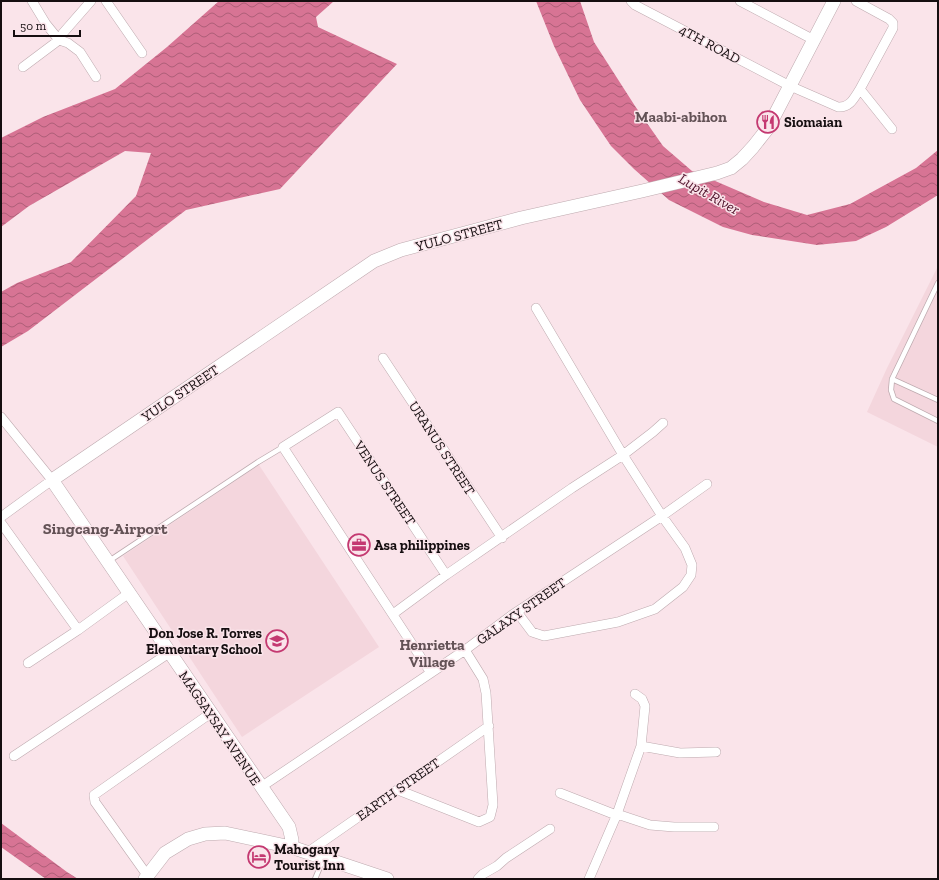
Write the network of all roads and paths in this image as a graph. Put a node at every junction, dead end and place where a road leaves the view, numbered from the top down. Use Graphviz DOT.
graph roads {
  1 [pos="32,1"];
  2 [pos="91,1"];
  3 [pos="106,1"];
  4 [pos="631,1"];
  5 [pos="740,1"];
  6 [pos="834,1"];
  7 [pos="856,1"];
  8 [pos="59,40"];
  9 [pos="814,40"];
  10 [pos="142,53"];
  11 [pos="23,67"];
  12 [pos="96,77"];
  13 [pos="790,86"];
  14 [pos="860,89"];
  15 [pos="892,129"];
  16 [pos="938,283"];
  17 [pos="536,308"];
  18 [pos="383,358"];
  19 [pos="892,379"];
  20 [pos="938,400"];
  21 [pos="1,417"];
  22 [pos="938,421"];
  23 [pos="663,423"];
  24 [pos="283,447"];
  25 [pos="623,455"];
  26 [pos="52,480"];
  27 [pos="707,484"];
  28 [pos="662,516"];
  29 [pos="1,517"];
  30 [pos="1,523"];
  31 [pos="502,538"];
  32 [pos="108,561"];
  33 [pos="446,575"];
  34 [pos="129,593"];
  35 [pos="517,612"];
  36 [pos="393,614"];
  37 [pos="78,630"];
  38 [pos="465,650"];
  39 [pos="169,653"];
  40 [pos="28,663"];
  41 [pos="431,673"];
  42 [pos="635,694"];
  43 [pos="211,713"];
  44 [pos="489,726"];
  45 [pos="641,746"];
  46 [pos="716,752"];
  47 [pos="14,756"];
  48 [pos="261,787"];
  49 [pos="398,790"];
  50 [pos="560,793"];
  51 [pos="616,814"];
  52 [pos="714,827"];
  53 [pos="550,829"];
  54 [pos="291,847"];
  55 [pos="308,852"];
  56 [pos="324,858"];
  57 [pos="367,876"];
  58 [pos="146,877"];
  59 [pos="315,879"];
  60 [pos="387,879"];
  61 [pos="478,879"];
  62 [pos="589,879"];
  1 -- 8 [label="street"];
  2 -- 8 [label="street"];
  3 -- 10 [label="street"];
  4 -- 13 [label="street, 4TH ROAD"];
  5 -- 9 [label="street"];
  6 -- 9 [label="street, YULO STREET"];
  7 -- 14 [label="street, 4TH ROAD"];
  8 -- 11 [label="street"];
  8 -- 12 [label="street"];
  9 -- 13 [label="street, YULO STREET"];
  13 -- 14 [label="street, 4TH ROAD"];
  13 -- 26 [label="street, YULO STREET"];
  14 -- 15 [label="street"];
  16 -- 19 [label="lane"];
  17 -- 25 [label="street"];
  18 -- 31 [label="street, URANUS STREET"];
  19 -- 20 [label="lane"];
  19 -- 22 [label="lane"];
  21 -- 26 [label="street, MAGSAYSAY AVENUE"];
  23 -- 25 [label="street"];
  24 -- 32 [label="lane"];
  24 -- 33 [label="street, VENUS STREET"];
  24 -- 36 [label="street"];
  25 -- 28 [label="street"];
  25 -- 31 [label="street"];
  26 -- 29 [label="street"];
  26 -- 32 [label="street, MAGSAYSAY AVENUE"];
  27 -- 28 [label="street, GALAXY STREET"];
  28 -- 35 [label="street, GALAXY STREET"];
  28 -- 35 [label="street"];
  30 -- 37 [label="street"];
  31 -- 33 [label="street"];
  32 -- 34 [label="street, MAGSAYSAY AVENUE"];
  33 -- 36 [label="street"];
  34 -- 37 [label="street"];
  34 -- 39 [label="street, MAGSAYSAY AVENUE"];
  35 -- 38 [label="street, GALAXY STREET"];
  36 -- 41 [label="street"];
  37 -- 40 [label="street"];
  38 -- 41 [label="street, GALAXY STREET"];
  38 -- 44 [label="street"];
  39 -- 43 [label="street, MAGSAYSAY AVENUE"];
  39 -- 47 [label="street"];
  41 -- 48 [label="street, GALAXY STREET"];
  42 -- 45 [label="street"];
  43 -- 48 [label="street, MAGSAYSAY AVENUE"];
  43 -- 58 [label="street"];
  44 -- 49 [label="street, EARTH STREET"];
  44 -- 49 [label="street"];
  45 -- 46 [label="street"];
  45 -- 51 [label="street"];
  48 -- 54 [label="street, MAGSAYSAY AVENUE"];
  49 -- 55 [label="street, EARTH STREET"];
  50 -- 51 [label="street"];
  51 -- 52 [label="street"];
  51 -- 62 [label="street"];
  53 -- 61 [label="street"];
  54 -- 55 [label="street"];
  54 -- 58 [label="street"];
  55 -- 56 [label="street"];
  56 -- 57 [label="street"];
  56 -- 59 [label="lane"];
  57 -- 60 [label="street"];
}
